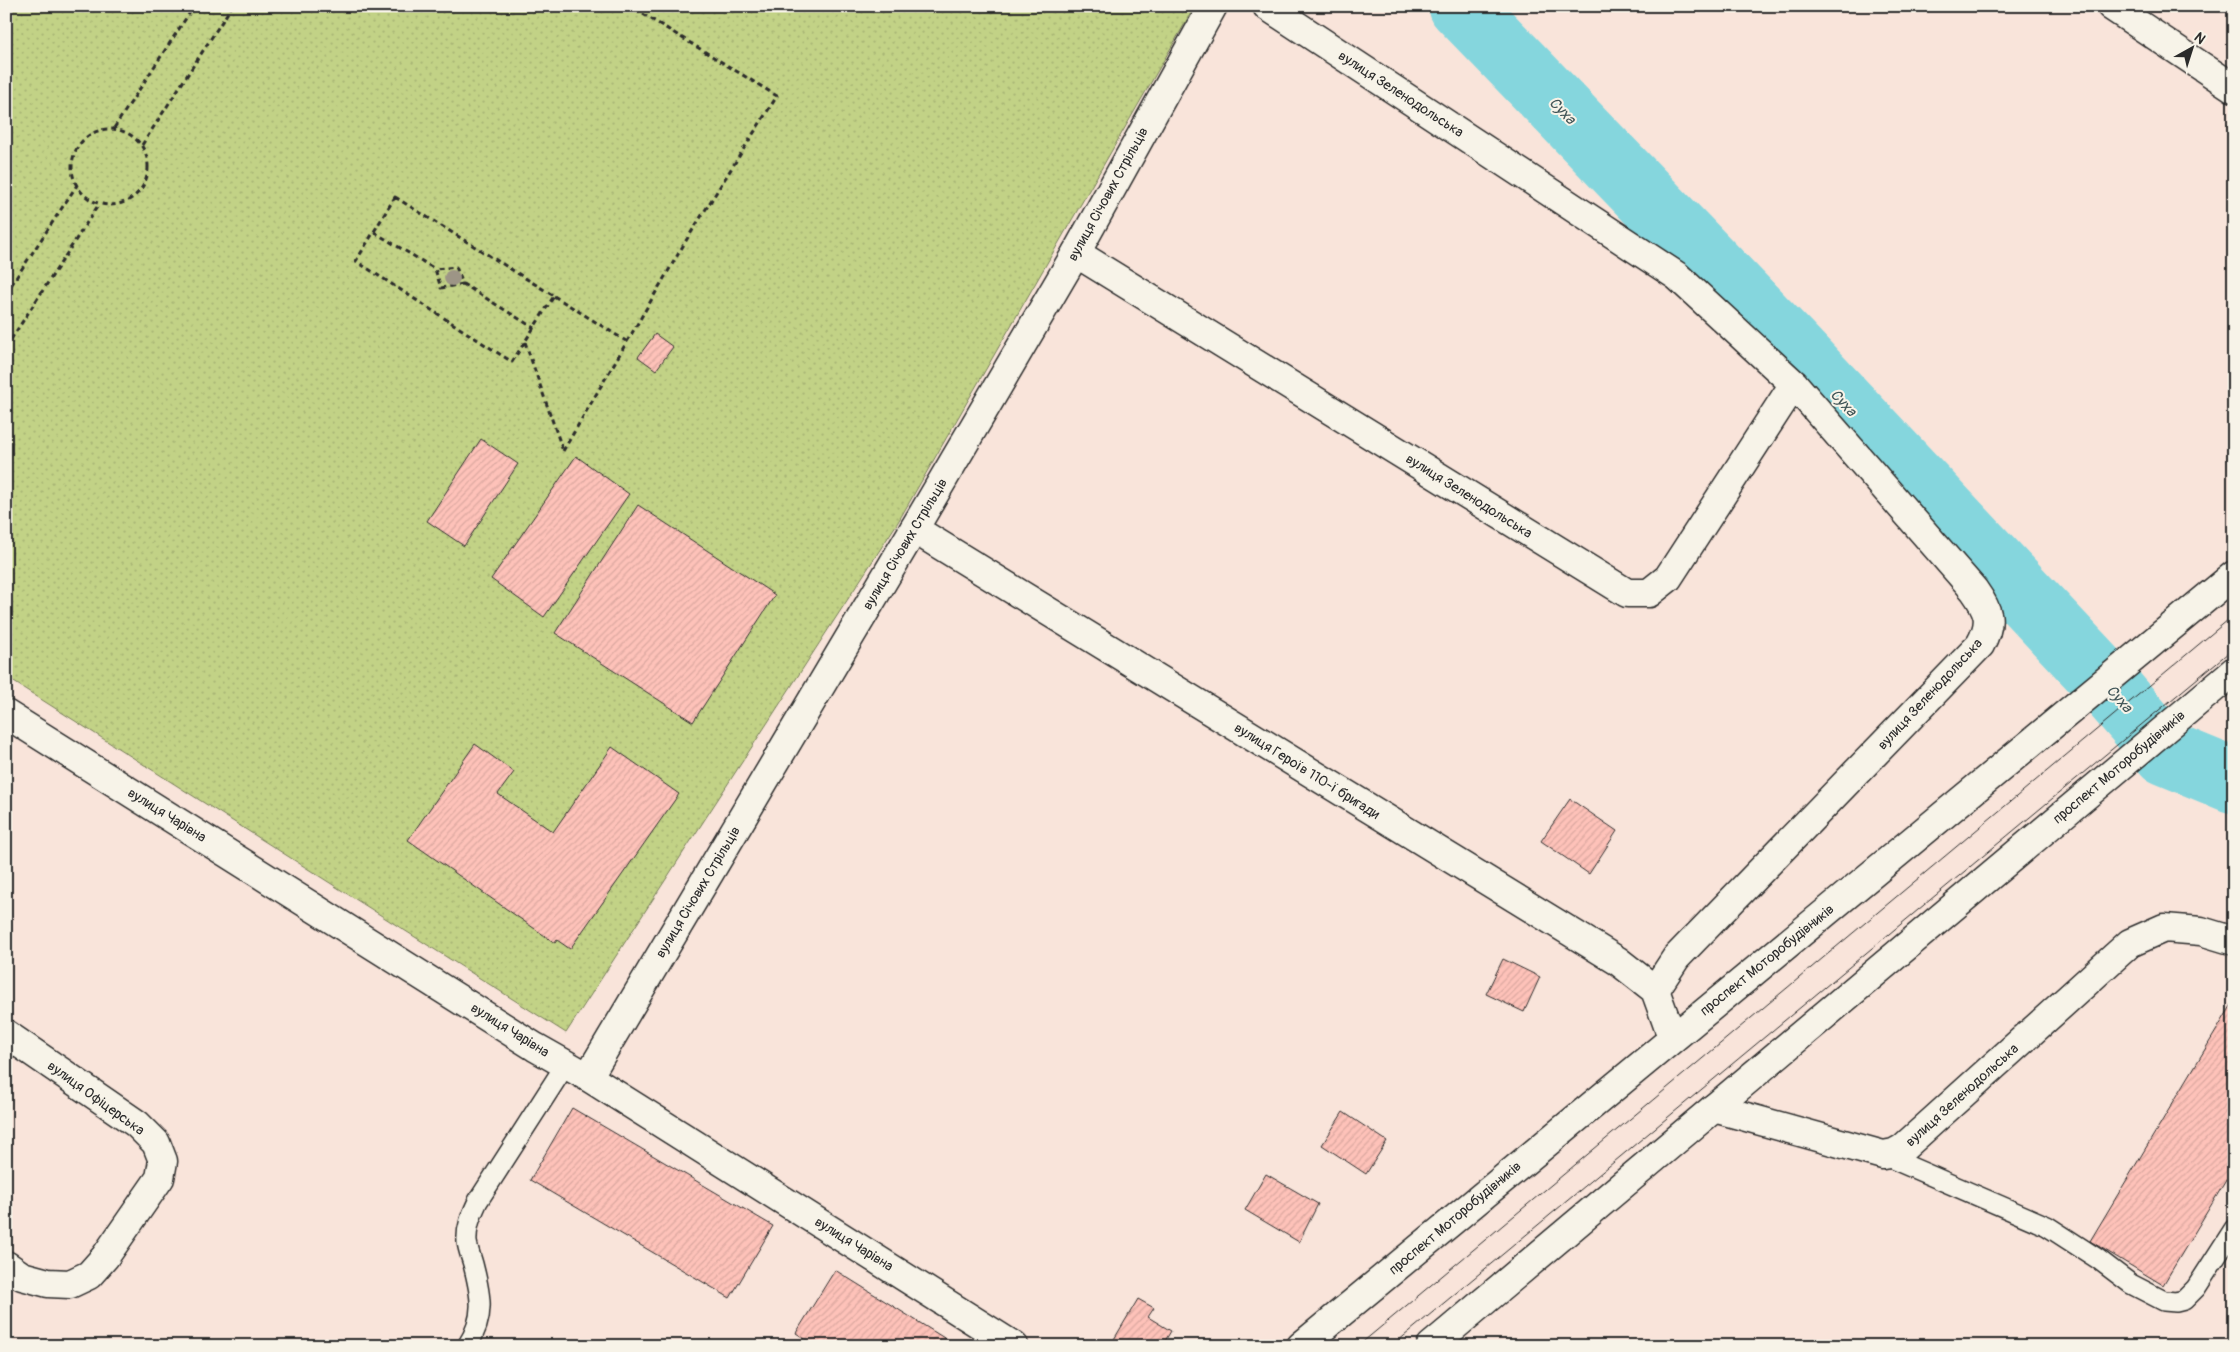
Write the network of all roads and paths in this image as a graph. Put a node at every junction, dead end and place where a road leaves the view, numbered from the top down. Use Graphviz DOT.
graph roads {
  1 [pos="194,6"];
  2 [pos="232,6"];
  3 [pos="630,6"];
  4 [pos="1213,6"];
  5 [pos="1267,6"];
  6 [pos="2111,6"];
  7 [pos="2234,88"];
  8 [pos="114,128"];
  9 [pos="142,144"];
  10 [pos="77,186"];
  11 [pos="99,204"];
  12 [pos="374,232"];
  13 [pos="1076,253"];
  14 [pos="435,269"];
  15 [pos="463,284"];
  16 [pos="6,293"];
  17 [pos="554,296"];
  18 [pos="534,328"];
  19 [pos="626,341"];
  20 [pos="525,342"];
  21 [pos="6,347"];
  22 [pos="1794,384"];
  23 [pos="914,529"];
  24 [pos="2234,575"];
  25 [pos="2234,671"];
  26 [pos="6,714"];
  27 [pos="2234,940"];
  28 [pos="1654,990"];
  29 [pos="6,1034"];
  30 [pos="1672,1037"];
  31 [pos="577,1071"];
  32 [pos="1714,1108"];
  33 [pos="1883,1155"];
  34 [pos="2234,1229"];
  35 [pos="6,1265"];
  36 [pos="467,1346"];
  37 [pos="1014,1346"];
  38 [pos="1301,1346"];
  39 [pos="1431,1346"];
  1 -- 8 [label="path"];
  2 -- 9 [label="path"];
  3 -- 19 [label="path"];
  4 -- 13 [label="street, вулиця Січових Стрільців"];
  5 -- 22 [label="street, вулиця Зеленодольська"];
  6 -- 7 [label="street"];
  8 -- 9 [label="path"];
  8 -- 10 [label="path"];
  9 -- 11 [label="path"];
  10 -- 11 [label="path"];
  10 -- 16 [label="path"];
  11 -- 21 [label="path"];
  12 -- 14 [label="path"];
  12 -- 17 [label="path"];
  12 -- 20 [label="path"];
  13 -- 22 [label="street, вулиця Зеленодольська"];
  13 -- 23 [label="street, вулиця Січових Стрільців"];
  14 -- 15 [label="path"];
  14 -- 15 [label="path"];
  15 -- 18 [label="path"];
  17 -- 18 [label="path"];
  17 -- 19 [label="path"];
  18 -- 20 [label="path"];
  19 -- 20 [label="path"];
  22 -- 28 [label="street, вулиця Зеленодольська"];
  23 -- 28 [label="street, вулиця Героїв 110-ї бригади"];
  23 -- 31 [label="street, вулиця Січових Стрільців"];
  24 -- 30 [label="street, проспект Моторобудівників"];
  25 -- 32 [label="street, проспект Моторобудівників"];
  26 -- 31 [label="street, вулиця Чарівна"];
  27 -- 33 [label="street, вулиця Зеленодольська"];
  28 -- 30 [label="street"];
  29 -- 35 [label="street, вулиця Офіцерська"];
  30 -- 38 [label="street, проспект Моторобудівників"];
  31 -- 36 [label="lane"];
  31 -- 37 [label="street, вулиця Чарівна"];
  32 -- 33 [label="street"];
  32 -- 39 [label="street, проспект Моторобудівників"];
  33 -- 34 [label="lane"];
}
